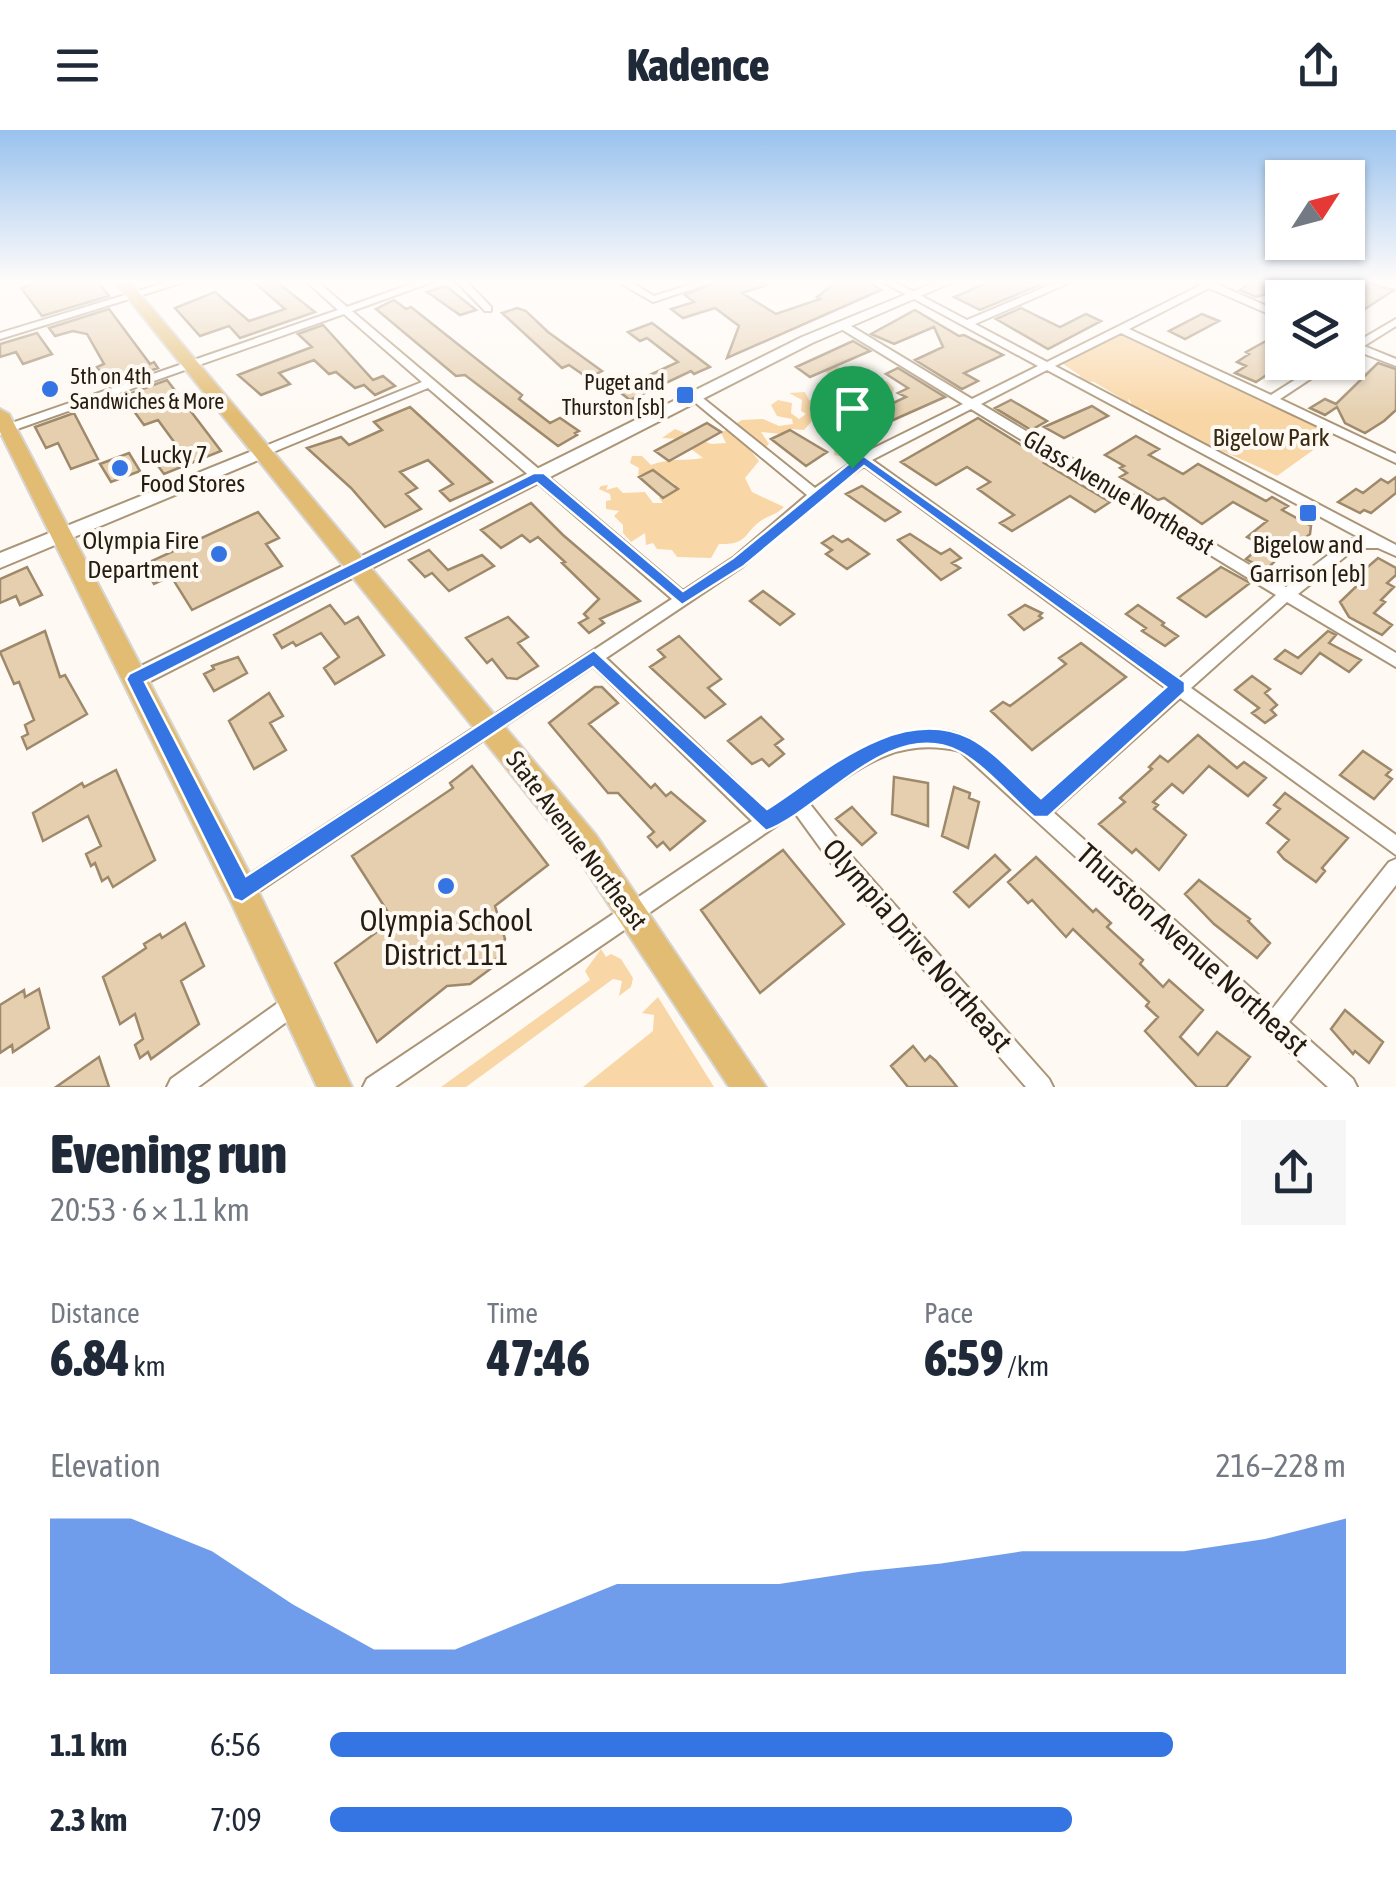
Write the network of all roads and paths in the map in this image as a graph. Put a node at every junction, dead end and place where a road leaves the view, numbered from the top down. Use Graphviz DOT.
graph roads {
  1 [pos="25,327"];
  2 [pos="158,327"];
  3 [pos="300,327"];
  4 [pos="363,327"];
  5 [pos="839,327"];
  6 [pos="845,327"];
  7 [pos="973,327"];
  8 [pos="1126,327"];
  9 [pos="1387,327"];
  10 [pos="1122,329"];
  11 [pos="0,336"];
  12 [pos="1365,339"];
  13 [pos="1365,352"];
  14 [pos="1396,363"];
  15 [pos="189,365"];
  16 [pos="1048,366"];
  17 [pos="1303,380"];
  18 [pos="430,383"];
  19 [pos="695,397"];
  20 [pos="1271,400"];
  21 [pos="971,403"];
  22 [pos="2,425"];
  23 [pos="262,452"];
  24 [pos="1396,459"];
  25 [pos="864,460"];
  26 [pos="539,476"];
  27 [pos="814,495"];
  28 [pos="61,536"];
  29 [pos="1392,547"];
  30 [pos="0,562"];
  31 [pos="359,567"];
  32 [pos="1289,595"];
  33 [pos="682,599"];
  34 [pos="594,657"];
  35 [pos="1396,661"];
  36 [pos="135,679"];
  37 [pos="1179,687"];
  38 [pos="491,726"];
  39 [pos="797,801"];
  40 [pos="1041,811"];
  41 [pos="766,822"];
  42 [pos="1396,846"];
  43 [pos="1396,868"];
  44 [pos="242,891"];
  45 [pos="634,914"];
  46 [pos="296,1000"];
  47 [pos="1275,1023"];
  48 [pos="179,1087"];
  49 [pos="335,1087"];
  50 [pos="375,1087"];
  51 [pos="749,1087"];
  52 [pos="1041,1087"];
  53 [pos="1346,1087"];
  1 -- 11 [label="street"];
  2 -- 15 [label="main road, State Avenue Northeast"];
  3 -- 15 [label="street"];
  4 -- 18 [label="street"];
  5 -- 19 [label="street"];
  6 -- 21 [label="street, Glass Avenue Northeast"];
  7 -- 16 [label="street"];
  8 -- 10 [label="street"];
  9 -- 12 [label="street"];
  10 -- 16 [label="street"];
  10 -- 20 [label="street"];
  13 -- 14 [label="street"];
  15 -- 22 [label="street"];
  15 -- 23 [label="main road, State Avenue Northeast"];
  16 -- 21 [label="street"];
  16 -- 29 [label="street"];
  17 -- 20 [label="street"];
  18 -- 23 [label="street"];
  18 -- 26 [label="street"];
  19 -- 26 [label="street"];
  19 -- 27 [label="street"];
  20 -- 24 [label="street"];
  21 -- 25 [label="street"];
  21 -- 32 [label="street, Glass Avenue Northeast"];
  22 -- 28 [label="main road"];
  23 -- 28 [label="street"];
  23 -- 31 [label="main road, State Avenue Northeast"];
  25 -- 27 [label="street"];
  25 -- 37 [label="street"];
  26 -- 31 [label="street"];
  26 -- 33 [label="street"];
  27 -- 33 [label="street"];
  28 -- 30 [label="street"];
  28 -- 36 [label="main road"];
  29 -- 32 [label="street"];
  31 -- 36 [label="street"];
  31 -- 38 [label="main road, State Avenue Northeast"];
  32 -- 35 [label="street, Glass Avenue Northeast"];
  32 -- 37 [label="street"];
  33 -- 34 [label="street"];
  34 -- 38 [label="street"];
  34 -- 41 [label="street"];
  36 -- 44 [label="main road"];
  37 -- 40 [label="street"];
  37 -- 42 [label="street"];
  38 -- 44 [label="street"];
  38 -- 45 [label="main road, State Avenue Northeast"];
  39 -- 40 [label="street, Thurston Avenue Northeast"];
  39 -- 41 [label="street"];
  39 -- 52 [label="street, Olympia Drive Northeast"];
  40 -- 47 [label="street, Thurston Avenue Northeast"];
  41 -- 45 [label="street"];
  43 -- 47 [label="street"];
  44 -- 46 [label="main road"];
  45 -- 50 [label="street"];
  45 -- 51 [label="main road, State Avenue Northeast"];
  46 -- 48 [label="street"];
  46 -- 49 [label="main road"];
  47 -- 53 [label="street, Thurston Avenue Northeast"];
}
